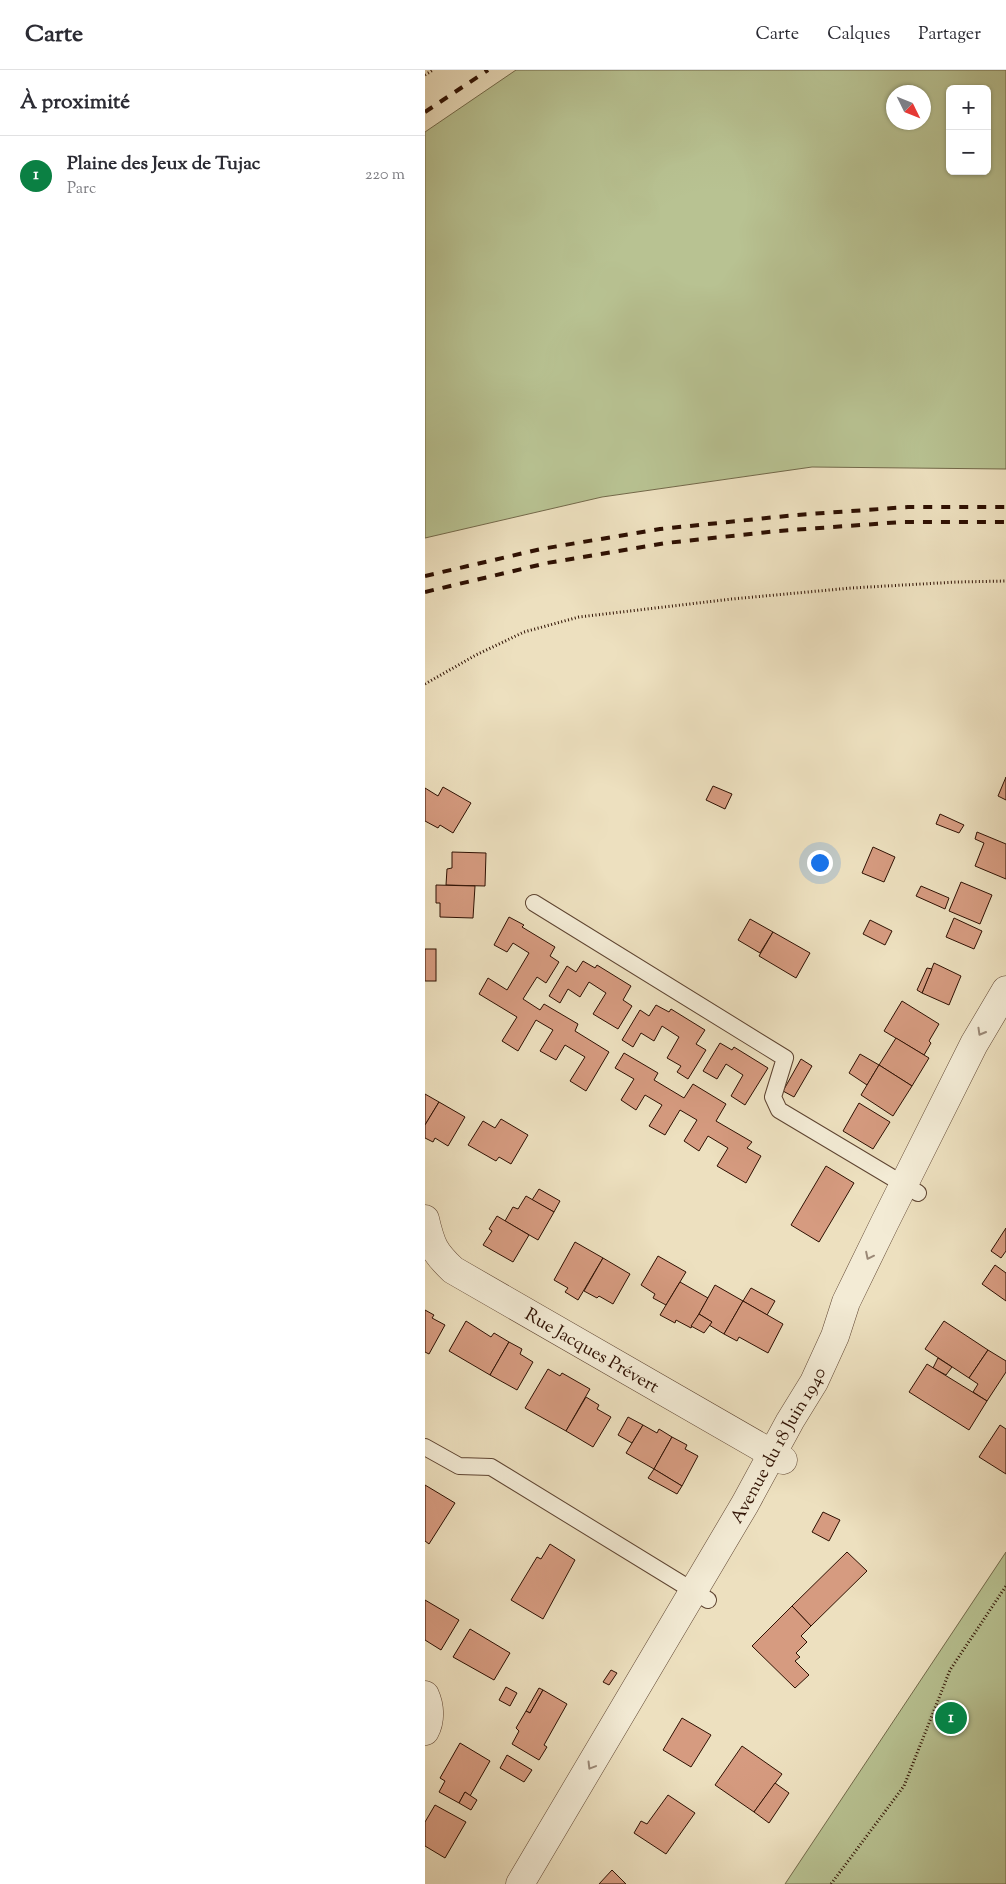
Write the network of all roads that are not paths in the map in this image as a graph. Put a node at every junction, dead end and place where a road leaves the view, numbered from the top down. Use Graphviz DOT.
graph roads {
  1 [pos="533,903"];
  2 [pos="1006,990"];
  3 [pos="1006,1024"];
  4 [pos="911,1188"];
  5 [pos="425,1219"];
  6 [pos="425,1447"];
  7 [pos="778,1457"];
  8 [pos="700,1595"];
  9 [pos="425,1695"];
  10 [pos="425,1731"];
  11 [pos="520,1884"];
  12 [pos="541,1884"];
  1 -- 4 [label="lane"];
  2 -- 4 [label="street, Avenue du 18 Juin 1940, one-way"];
  3 -- 4 [label="street, Avenue du 18 Juin 1940"];
  4 -- 7 [label="street, Avenue du 18 Juin 1940"];
  5 -- 7 [label="street, Rue Jacques Prévert"];
  6 -- 8 [label="lane"];
  7 -- 8 [label="street, Avenue du 18 Juin 1940"];
  8 -- 11 [label="street, Avenue du 18 Juin 1940, one-way"];
  8 -- 12 [label="street, Avenue du 18 Juin 1940"];
  9 -- 10 [label="street"];
}
